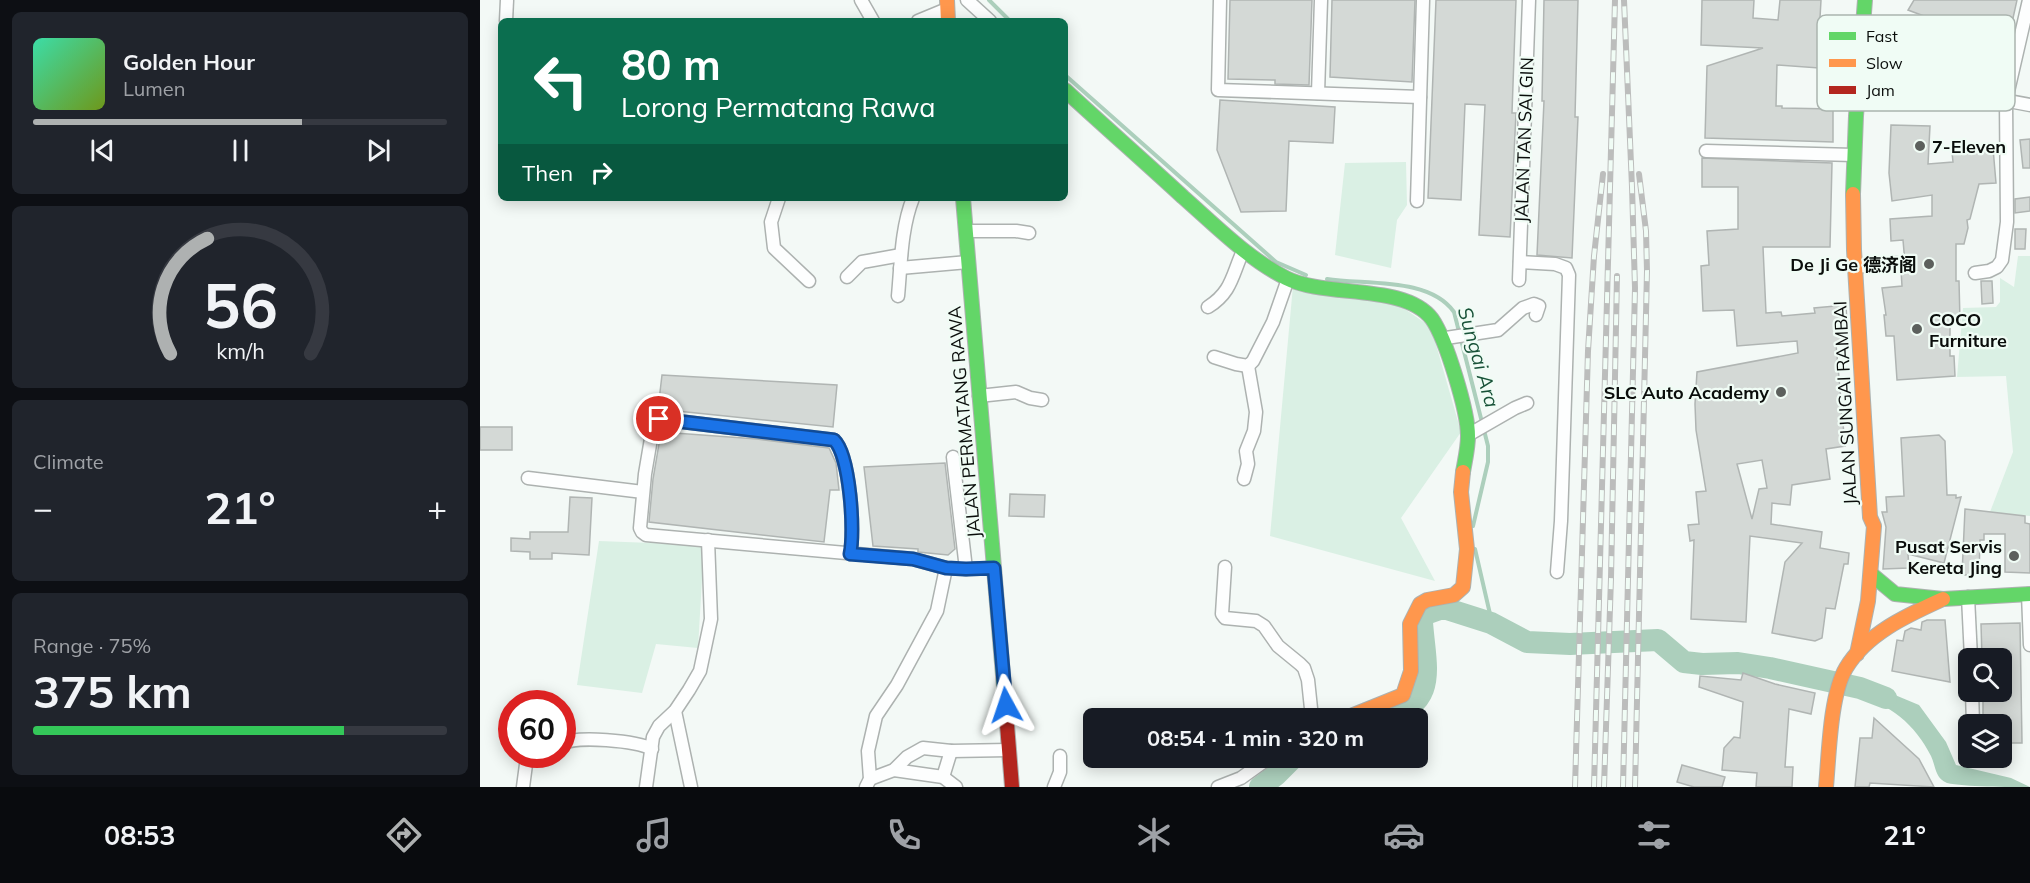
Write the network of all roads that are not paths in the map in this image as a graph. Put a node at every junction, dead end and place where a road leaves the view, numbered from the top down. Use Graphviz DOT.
graph roads {
  1 [pos="507,0"];
  2 [pos="861,0"];
  3 [pos="967,0"];
  4 [pos="1220,0"];
  5 [pos="1321,0"];
  6 [pos="1423,0"];
  7 [pos="1529,0"];
  8 [pos="1865,0"];
  9 [pos="2029,0"];
  10 [pos="948,10"];
  11 [pos="1864,15"];
  12 [pos="506,18"];
  13 [pos="871,18"];
  14 [pos="926,18"];
  15 [pos="987,18"];
  16 [pos="2015,61"];
  17 [pos="1068,93"];
  18 [pos="1318,93"];
  19 [pos="1420,97"];
  20 [pos="2015,102"];
  21 [pos="2030,105"];
  22 [pos="1856,111"];
  23 [pos="2006,111"];
  24 [pos="1706,151"];
  25 [pos="1854,155"];
  26 [pos="778,201"];
  27 [pos="912,201"];
  28 [pos="963,201"];
  29 [pos="1417,201"];
  30 [pos="966,231"];
  31 [pos="1029,233"];
  32 [pos="1243,251"];
  33 [pos="901,261"];
  34 [pos="968,262"];
  35 [pos="1520,262"];
  36 [pos="1897,263"];
  37 [pos="1855,267"];
  38 [pos="1975,273"];
  39 [pos="847,277"];
  40 [pos="1288,279"];
  41 [pos="1519,280"];
  42 [pos="808,281"];
  43 [pos="898,296"];
  44 [pos="1208,307"];
  45 [pos="1536,315"];
  46 [pos="1444,338"];
  47 [pos="1214,357"];
  48 [pos="1248,366"];
  49 [pos="980,396"];
  50 [pos="1042,400"];
  51 [pos="1527,403"];
  52 [pos="1472,434"];
  53 [pos="953,457"];
  54 [pos="528,478"];
  55 [pos="1244,479"];
  56 [pos="643,492"];
  57 [pos="1870,517"];
  58 [pos="708,540"];
  59 [pos="850,554"];
  60 [pos="1225,567"];
  61 [pos="946,568"];
  62 [pos="994,568"];
  63 [pos="966,569"];
  64 [pos="1557,572"];
  65 [pos="1871,574"];
  66 [pos="2029,594"];
  67 [pos="1968,597"];
  68 [pos="1942,599"];
  69 [pos="2030,645"];
  70 [pos="1971,648"];
  71 [pos="1857,654"];
  72 [pos="1845,670"];
  73 [pos="1311,708"];
  74 [pos="1371,708"];
  75 [pos="675,711"];
  76 [pos="576,739"];
  77 [pos="652,749"];
  78 [pos="1009,750"];
  79 [pos="951,751"];
  80 [pos="1060,756"];
  81 [pos="526,768"];
  82 [pos="1255,768"];
  83 [pos="894,770"];
  84 [pos="943,777"];
  85 [pos="868,783"];
  86 [pos="523,787"];
  87 [pos="645,787"];
  88 [pos="691,787"];
  89 [pos="956,787"];
  90 [pos="1012,787"];
  91 [pos="1054,787"];
  92 [pos="1218,787"];
  93 [pos="1826,787"];
  1 -- 12 [label="street"];
  2 -- 13 [label="street"];
  3 -- 15 [label="street"];
  4 -- 18 [label="street"];
  5 -- 18 [label="street"];
  6 -- 19 [label="street"];
  7 -- 35 [label="street, JALAN TAN SAI GIN"];
  8 -- 11 [label="main road, JALAN SUNGAI RAMBAI"];
  9 -- 16 [label="street"];
  10 -- 14 [label="street"];
  17 -- 32 [label="main road"];
  18 -- 19 [label="street"];
  19 -- 29 [label="street"];
  20 -- 21 [label="street"];
  22 -- 25 [label="main road, JALAN SUNGAI RAMBAI"];
  23 -- 38 [label="street"];
  24 -- 25 [label="street"];
  25 -- 37 [label="main road, JALAN SUNGAI RAMBAI"];
  26 -- 42 [label="street"];
  27 -- 33 [label="street"];
  28 -- 30 [label="main road, JALAN PERMATANG RAWA"];
  30 -- 31 [label="street"];
  30 -- 34 [label="main road, JALAN PERMATANG RAWA"];
  32 -- 40 [label="main road"];
  32 -- 44 [label="street"];
  33 -- 34 [label="street"];
  33 -- 39 [label="street"];
  33 -- 43 [label="street"];
  34 -- 49 [label="main road, JALAN PERMATANG RAWA"];
  35 -- 41 [label="street, JALAN TAN SAI GIN"];
  35 -- 64 [label="street"];
  36 -- 37 [label="street"];
  37 -- 57 [label="main road, JALAN SUNGAI RAMBAI"];
  40 -- 46 [label="main road"];
  40 -- 48 [label="street"];
  45 -- 46 [label="street"];
  46 -- 52 [label="main road"];
  47 -- 48 [label="street"];
  48 -- 55 [label="street"];
  49 -- 50 [label="street"];
  49 -- 62 [label="main road, JALAN PERMATANG RAWA"];
  51 -- 52 [label="street"];
  52 -- 74 [label="main road"];
  53 -- 63 [label="street"];
  54 -- 56 [label="street"];
  56 -- 58 [label="street"];
  56 -- 59 [label="street"];
  57 -- 65 [label="main road, JALAN SUNGAI RAMBAI"];
  57 -- 72 [label="main road, JALAN SUNGAI RAMBAI"];
  58 -- 59 [label="street"];
  58 -- 75 [label="street"];
  59 -- 61 [label="street"];
  60 -- 73 [label="street"];
  61 -- 63 [label="street"];
  61 -- 85 [label="street"];
  62 -- 63 [label="street"];
  62 -- 78 [label="main road, JALAN PERMATANG RAWA"];
  65 -- 68 [label="main road"];
  65 -- 71 [label="main road, JALAN SUNGAI RAMBAI"];
  66 -- 67 [label="main road"];
  66 -- 69 [label="street"];
  67 -- 68 [label="main road"];
  67 -- 70 [label="street"];
  68 -- 71 [label="main road"];
  71 -- 72 [label="main road"];
  72 -- 93 [label="main road"];
  75 -- 77 [label="street"];
  75 -- 88 [label="street"];
  76 -- 77 [label="street"];
  77 -- 87 [label="street"];
  78 -- 79 [label="street"];
  78 -- 90 [label="main road, JALAN PERMATANG RAWA"];
  79 -- 83 [label="street"];
  79 -- 84 [label="street"];
  80 -- 91 [label="street"];
  81 -- 86 [label="street"];
  82 -- 92 [label="street"];
  83 -- 84 [label="street"];
  83 -- 85 [label="street"];
  84 -- 89 [label="street"];
}
